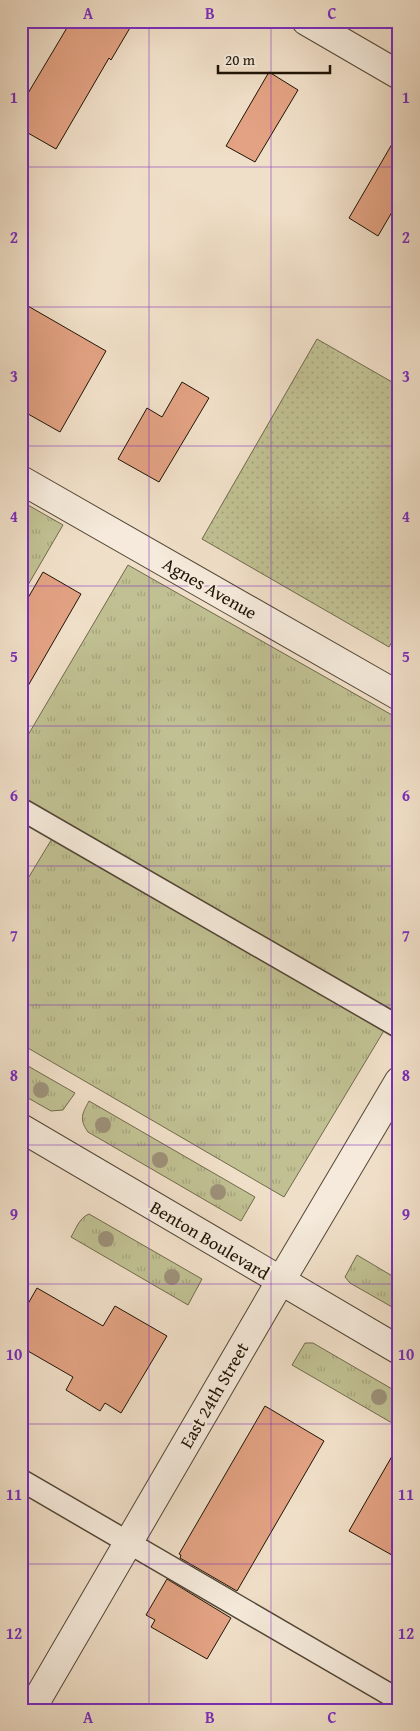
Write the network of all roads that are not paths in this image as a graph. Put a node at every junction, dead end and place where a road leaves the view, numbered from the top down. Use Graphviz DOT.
graph roads {
  1 [pos="306,21"];
  2 [pos="399,75"];
  3 [pos="21,480"];
  4 [pos="399,696"];
  5 [pos="21,809"];
  6 [pos="399,1027"];
  7 [pos="399,1081"];
  8 [pos="21,1128"];
  9 [pos="280,1282"];
  10 [pos="399,1350"];
  11 [pos="21,1480"];
  12 [pos="128,1543"];
  13 [pos="399,1700"];
  14 [pos="31,1710"];
  1 -- 2 [label="street"];
  3 -- 4 [label="street, Agnes Avenue"];
  5 -- 6 [label="lane"];
  7 -- 9 [label="street, East 24th Street"];
  8 -- 9 [label="street, Benton Boulevard"];
  9 -- 10 [label="street, Benton Boulevard"];
  9 -- 12 [label="street, East 24th Street"];
  11 -- 12 [label="lane"];
  12 -- 13 [label="lane"];
  12 -- 14 [label="street, East 24th Street"];
}
